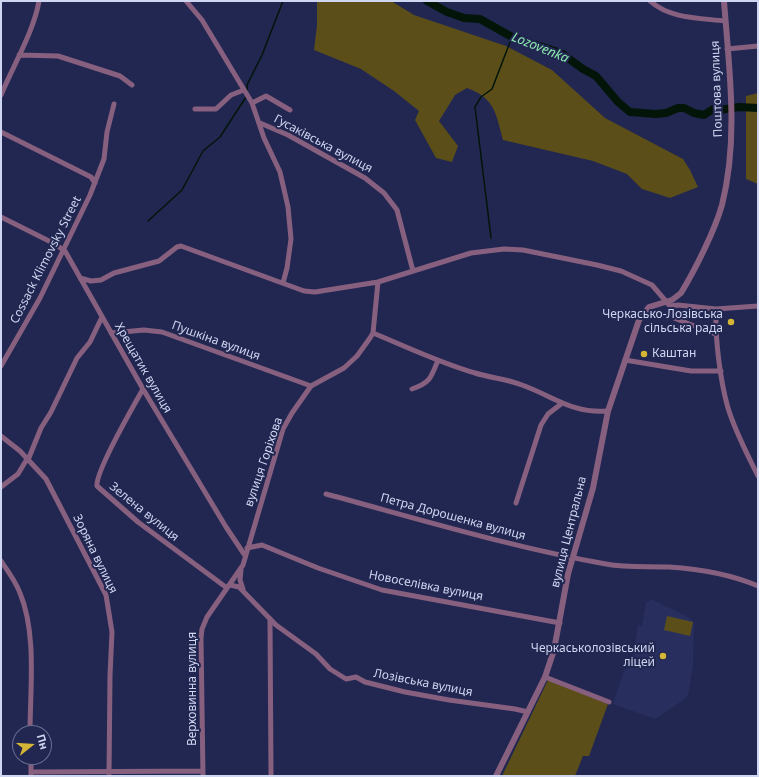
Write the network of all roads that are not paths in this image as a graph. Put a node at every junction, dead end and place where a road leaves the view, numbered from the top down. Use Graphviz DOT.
graph roads {
  1 [pos="39,1"];
  2 [pos="186,1"];
  3 [pos="650,1"];
  4 [pos="724,1"];
  5 [pos="725,21"];
  6 [pos="758,46"];
  7 [pos="727,48"];
  8 [pos="20,55"];
  9 [pos="132,85"];
  10 [pos="244,90"];
  11 [pos="1,95"];
  12 [pos="252,103"];
  13 [pos="114,104"];
  14 [pos="195,109"];
  15 [pos="290,110"];
  16 [pos="260,123"];
  17 [pos="1,132"];
  18 [pos="95,183"];
  19 [pos="2,218"];
  20 [pos="1,224"];
  21 [pos="64,251"];
  22 [pos="413,271"];
  23 [pos="80,278"];
  24 [pos="378,282"];
  25 [pos="282,283"];
  26 [pos="666,301"];
  27 [pos="670,306"];
  28 [pos="758,306"];
  29 [pos="716,309"];
  30 [pos="102,317"];
  31 [pos="374,333"];
  32 [pos="111,334"];
  33 [pos="715,334"];
  34 [pos="438,360"];
  35 [pos="625,360"];
  36 [pos="1,366"];
  37 [pos="721,371"];
  38 [pos="311,386"];
  39 [pos="143,389"];
  40 [pos="412,389"];
  41 [pos="561,404"];
  42 [pos="608,411"];
  43 [pos="1,436"];
  44 [pos="28,459"];
  45 [pos="758,476"];
  46 [pos="1,487"];
  47 [pos="326,494"];
  48 [pos="516,503"];
  49 [pos="247,548"];
  50 [pos="244,554"];
  51 [pos="574,558"];
  52 [pos="1,561"];
  53 [pos="241,570"];
  54 [pos="758,586"];
  55 [pos="228,587"];
  56 [pos="243,590"];
  57 [pos="270,620"];
  58 [pos="560,622"];
  59 [pos="545,677"];
  60 [pos="609,702"];
  61 [pos="528,712"];
  62 [pos="30,725"];
  63 [pos="204,773"];
  64 [pos="31,774"];
  65 [pos="109,774"];
  66 [pos="271,776"];
  67 [pos="496,776"];
  1 -- 8 [label="street"];
  2 -- 10 [label="street"];
  3 -- 5 [label="street"];
  4 -- 5 [label="street, Поштова вулиця"];
  5 -- 7 [label="street, Поштова вулиця"];
  6 -- 7 [label="street"];
  7 -- 26 [label="street, Поштова вулиця"];
  8 -- 9 [label="street"];
  8 -- 11 [label="street"];
  10 -- 12 [label="street"];
  10 -- 14 [label="street"];
  12 -- 15 [label="street"];
  12 -- 16 [label="street"];
  13 -- 18 [label="street, Cossack Klimovsky Street"];
  16 -- 22 [label="street, Гусаківська вулиця"];
  16 -- 25 [label="street"];
  17 -- 18 [label="street"];
  18 -- 21 [label="street, Cossack Klimovsky Street"];
  19 -- 20 [label="street"];
  19 -- 21 [label="street, Хрещатик вулиця"];
  21 -- 23 [label="street, Хрещатик вулиця"];
  21 -- 36 [label="street, Cossack Klimovsky Street"];
  22 -- 24 [label="street"];
  22 -- 26 [label="street"];
  23 -- 25 [label="street"];
  23 -- 30 [label="street, Хрещатик вулиця"];
  24 -- 25 [label="street"];
  24 -- 31 [label="street"];
  26 -- 27 [label="street"];
  26 -- 35 [label="street, вулиця Центральна"];
  27 -- 29 [label="street"];
  27 -- 33 [label="street"];
  28 -- 29 [label="street"];
  29 -- 33 [label="street"];
  30 -- 32 [label="street, Хрещатик вулиця"];
  30 -- 44 [label="street"];
  31 -- 34 [label="street"];
  31 -- 38 [label="street, вулиця Горіхова"];
  32 -- 38 [label="street, Пушкіна вулиця"];
  32 -- 39 [label="street, Хрещатик вулиця"];
  33 -- 37 [label="street"];
  34 -- 40 [label="street"];
  34 -- 41 [label="street"];
  35 -- 37 [label="street"];
  35 -- 42 [label="street, вулиця Центральна"];
  37 -- 45 [label="street"];
  38 -- 49 [label="street, вулиця Горіхова"];
  39 -- 50 [label="street, Хрещатик вулиця"];
  39 -- 55 [label="street, Зелена вулиця"];
  41 -- 42 [label="street"];
  41 -- 48 [label="street"];
  42 -- 51 [label="street, вулиця Центральна"];
  43 -- 44 [label="street, Зоряна вулиця"];
  44 -- 46 [label="street"];
  44 -- 65 [label="street, Зоряна вулиця"];
  47 -- 51 [label="street, Петра Дорошенка вулиця"];
  49 -- 50 [label="street, вулиця Горіхова"];
  49 -- 58 [label="street, Новоселівка вулиця"];
  50 -- 53 [label="street, вулиця Горіхова"];
  51 -- 54 [label="street, Петра Дорошенка вулиця"];
  51 -- 58 [label="street, вулиця Центральна"];
  52 -- 62 [label="street"];
  53 -- 55 [label="street, вулиця Горіхова"];
  53 -- 56 [label="street"];
  55 -- 56 [label="street, Лозівська вулиця"];
  55 -- 63 [label="street, Верховинна вулиця"];
  56 -- 57 [label="street, Лозівська вулиця"];
  57 -- 61 [label="street, Лозівська вулиця"];
  57 -- 66 [label="street"];
  58 -- 59 [label="street, вулиця Центральна"];
  59 -- 60 [label="street"];
  59 -- 61 [label="street, вулиця Центральна"];
  61 -- 67 [label="street, вулиця Центральна"];
  63 -- 65 [label="street"];
  64 -- 65 [label="street"];
}
